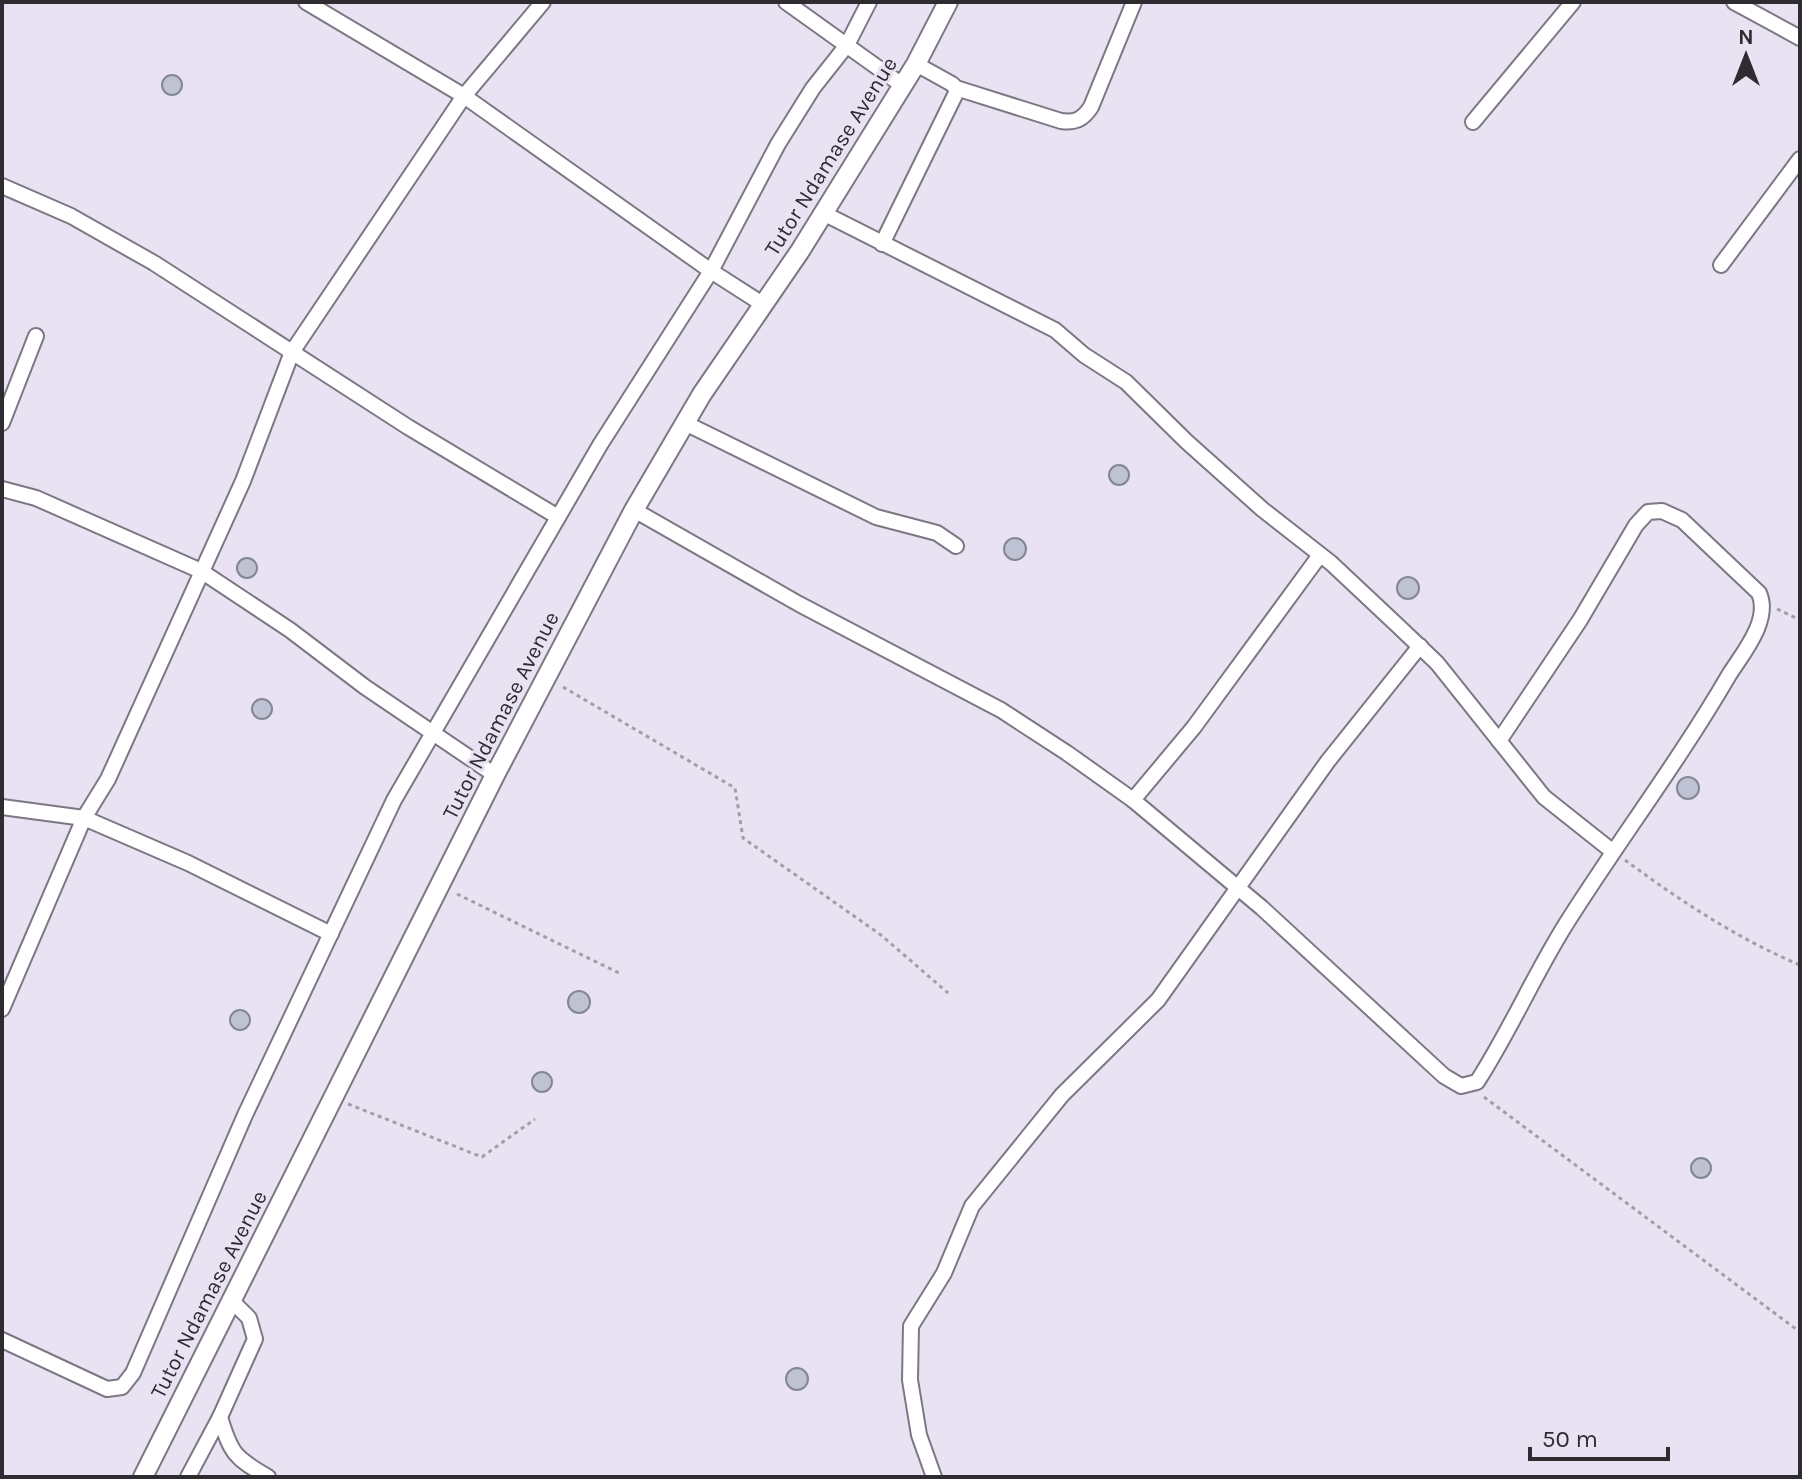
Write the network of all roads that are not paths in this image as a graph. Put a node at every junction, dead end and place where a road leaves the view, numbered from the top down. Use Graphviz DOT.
graph roads {
  1 [pos="306,2"];
  2 [pos="543,2"];
  3 [pos="786,2"];
  4 [pos="869,2"];
  5 [pos="948,2"];
  6 [pos="1134,2"];
  7 [pos="1573,2"];
  8 [pos="1734,2"];
  9 [pos="1800,38"];
  10 [pos="847,45"];
  11 [pos="916,64"];
  12 [pos="902,85"];
  13 [pos="956,88"];
  14 [pos="464,96"];
  15 [pos="1473,122"];
  16 [pos="1800,159"];
  17 [pos="2,186"];
  18 [pos="823,213"];
  19 [pos="882,244"];
  20 [pos="1721,265"];
  21 [pos="711,271"];
  22 [pos="764,305"];
  23 [pos="36,336"];
  24 [pos="292,352"];
  25 [pos="2,423"];
  26 [pos="685,423"];
  27 [pos="2,489"];
  28 [pos="634,510"];
  29 [pos="558,517"];
  30 [pos="956,546"];
  31 [pos="1320,555"];
  32 [pos="201,571"];
  33 [pos="1420,646"];
  34 [pos="432,732"];
  35 [pos="1499,741"];
  36 [pos="495,775"];
  37 [pos="1133,800"];
  38 [pos="2,807"];
  39 [pos="84,818"];
  40 [pos="1612,851"];
  41 [pos="1238,888"];
  42 [pos="331,934"];
  43 [pos="2,1009"];
  44 [pos="232,1301"];
  45 [pos="2,1340"];
  46 [pos="220,1417"];
  47 [pos="143,1477"];
  48 [pos="188,1477"];
  49 [pos="268,1477"];
  50 [pos="934,1477"];
  1 -- 14 [label="street"];
  2 -- 14 [label="street"];
  3 -- 10 [label="street"];
  4 -- 10 [label="street"];
  5 -- 11 [label="street, Tutor Ndamase Avenue"];
  6 -- 13 [label="street"];
  7 -- 15 [label="street"];
  8 -- 9 [label="street"];
  10 -- 12 [label="street"];
  10 -- 21 [label="street"];
  11 -- 12 [label="street, Tutor Ndamase Avenue"];
  11 -- 13 [label="street"];
  12 -- 18 [label="street, Tutor Ndamase Avenue"];
  13 -- 19 [label="street"];
  14 -- 21 [label="street"];
  14 -- 24 [label="street"];
  16 -- 20 [label="street"];
  17 -- 24 [label="street"];
  18 -- 19 [label="street"];
  18 -- 22 [label="street, Tutor Ndamase Avenue"];
  19 -- 31 [label="street"];
  21 -- 22 [label="street"];
  21 -- 29 [label="street"];
  22 -- 26 [label="street, Tutor Ndamase Avenue"];
  23 -- 25 [label="street"];
  24 -- 29 [label="street"];
  24 -- 32 [label="street"];
  26 -- 28 [label="street, Tutor Ndamase Avenue"];
  26 -- 30 [label="street"];
  27 -- 32 [label="street"];
  28 -- 36 [label="street, Tutor Ndamase Avenue"];
  28 -- 37 [label="street"];
  29 -- 34 [label="street"];
  31 -- 33 [label="street"];
  31 -- 37 [label="street"];
  32 -- 34 [label="street"];
  32 -- 39 [label="street"];
  33 -- 35 [label="street"];
  33 -- 41 [label="street"];
  34 -- 36 [label="street"];
  34 -- 42 [label="street"];
  35 -- 40 [label="street"];
  35 -- 40 [label="street"];
  36 -- 44 [label="street, Tutor Ndamase Avenue"];
  37 -- 41 [label="street"];
  38 -- 39 [label="street"];
  39 -- 42 [label="street"];
  39 -- 43 [label="street"];
  40 -- 41 [label="street"];
  41 -- 50 [label="street"];
  42 -- 45 [label="street"];
  44 -- 46 [label="street"];
  44 -- 47 [label="street, Tutor Ndamase Avenue"];
  46 -- 48 [label="street"];
  46 -- 49 [label="street"];
}
